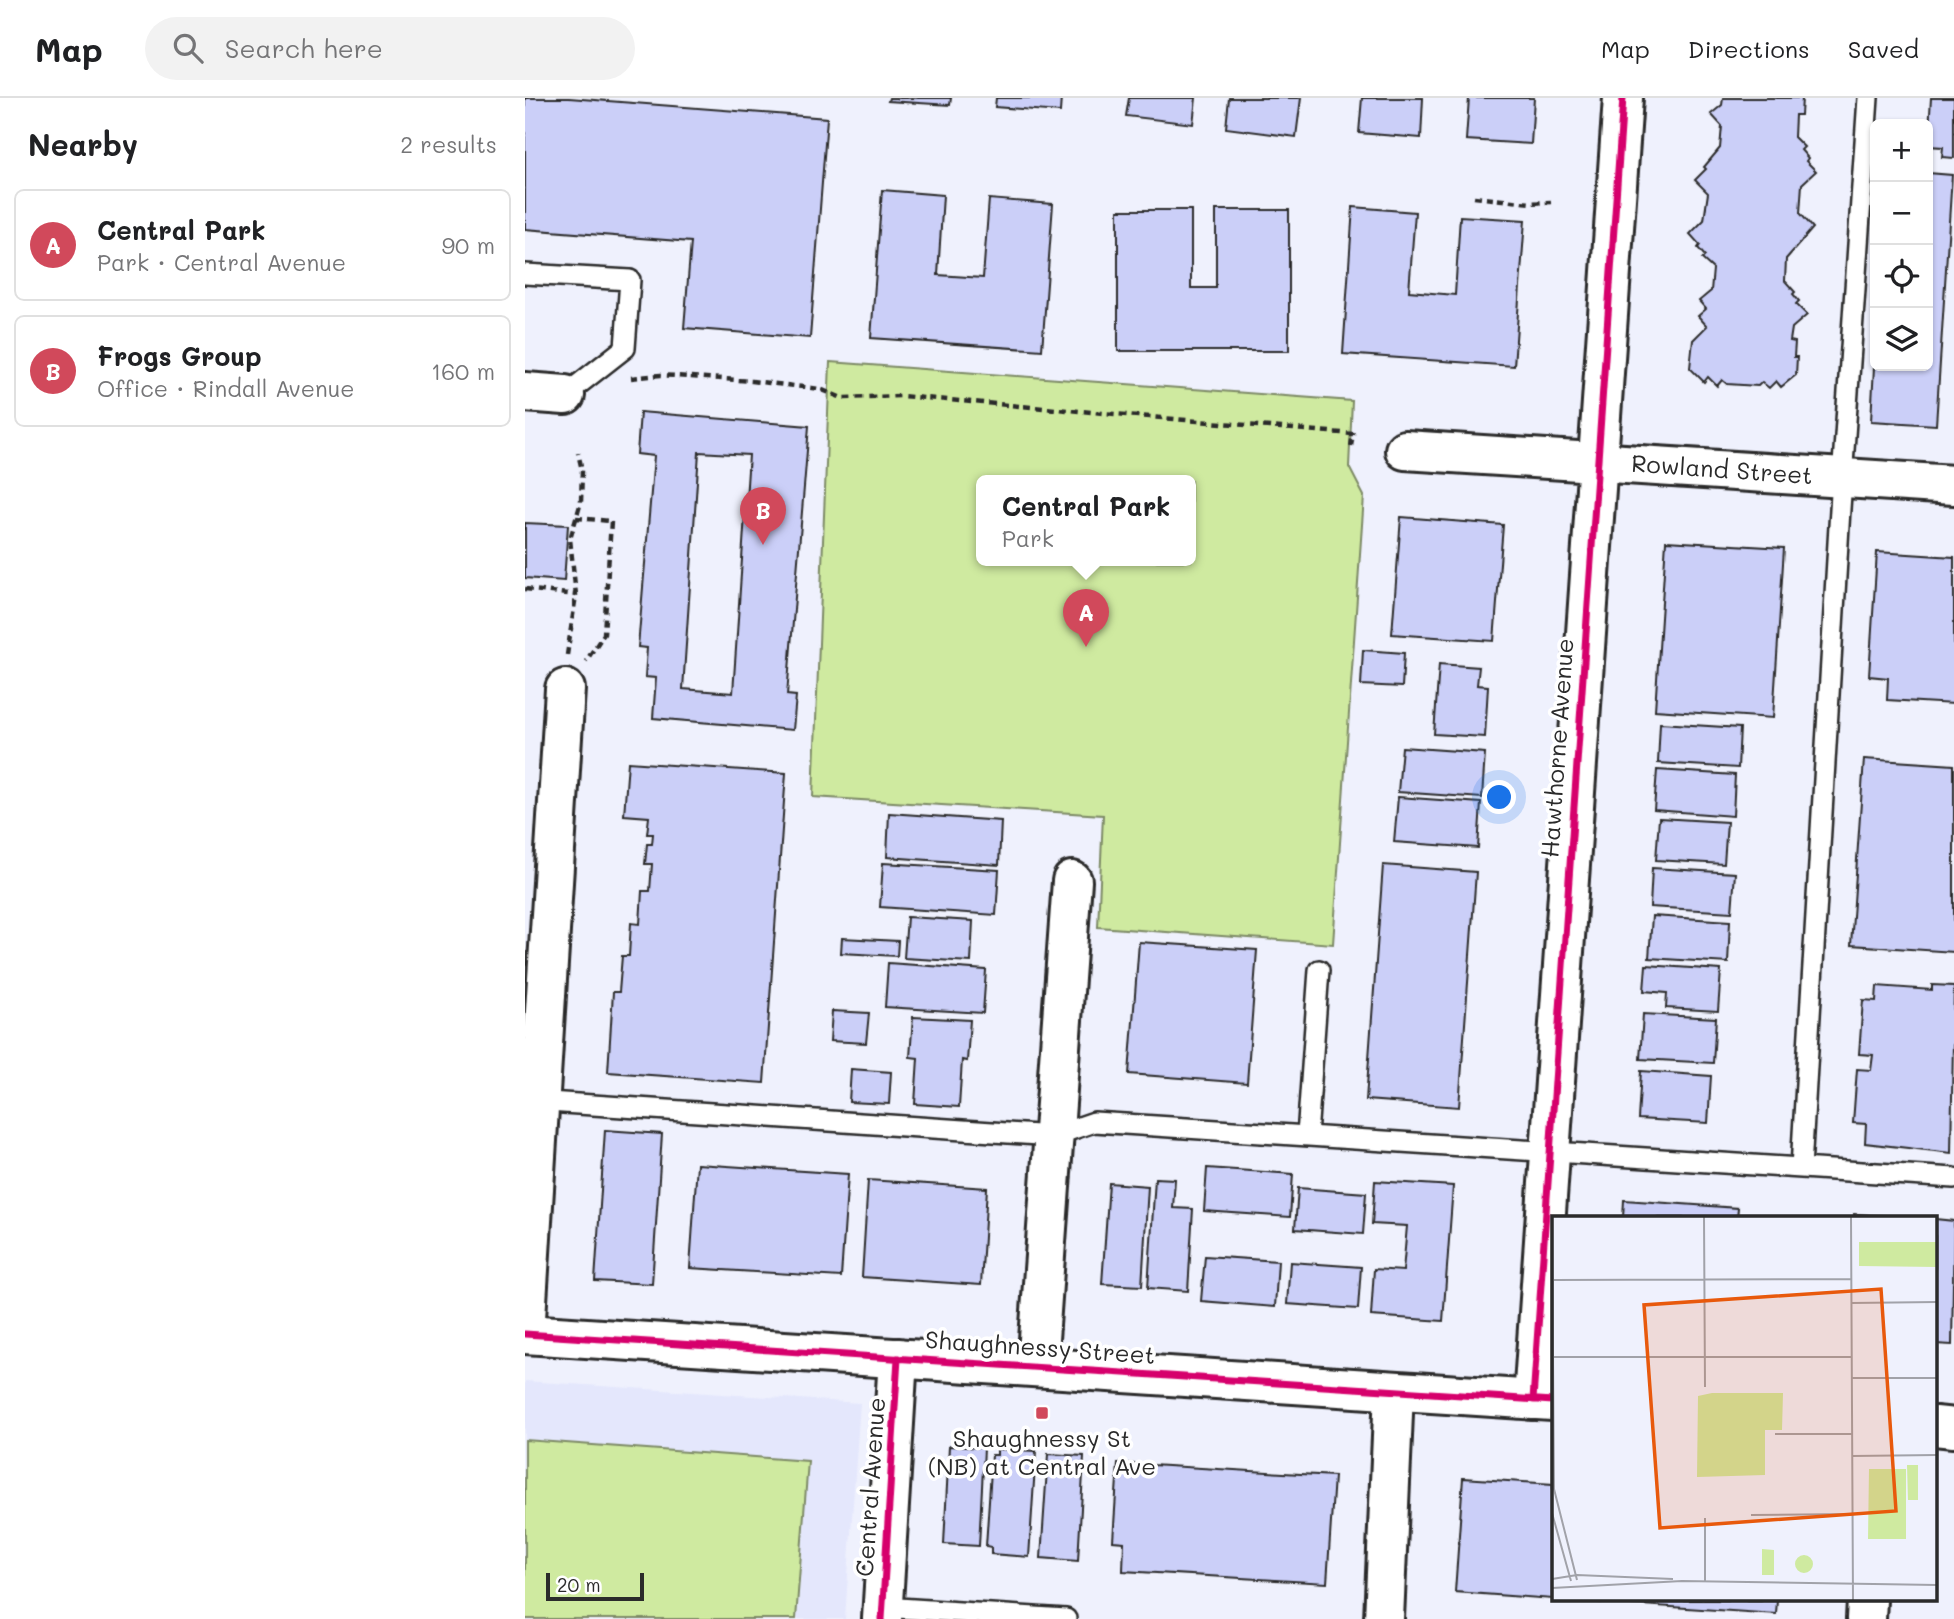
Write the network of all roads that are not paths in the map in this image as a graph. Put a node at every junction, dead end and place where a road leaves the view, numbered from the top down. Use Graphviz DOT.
graph roads {
  1 [pos="1623,98"];
  2 [pos="1868,98"];
  3 [pos="525,274"];
  4 [pos="525,392"];
  5 [pos="565,395"];
  6 [pos="1405,450"];
  7 [pos="1597,462"];
  8 [pos="1842,477"];
  9 [pos="1954,485"];
  10 [pos="565,689"];
  11 [pos="1072,880"];
  12 [pos="1319,970"];
  13 [pos="531,1101"];
  14 [pos="1053,1136"];
  15 [pos="1307,1136"];
  16 [pos="1550,1152"];
  17 [pos="1801,1168"];
  18 [pos="1954,1178"];
  19 [pos="525,1334"];
  20 [pos="898,1358"];
  21 [pos="1037,1367"];
  22 [pos="1394,1391"];
  23 [pos="1543,1401"];
  24 [pos="882,1613"];
  25 [pos="1066,1619"];
  26 [pos="1384,1619"];
  1 -- 7 [label="street, Hawthorne Avenue"];
  2 -- 8 [label="lane"];
  3 -- 5 [label="lane"];
  4 -- 5 [label="street"];
  6 -- 7 [label="street, Rowland Street"];
  7 -- 8 [label="street, Rowland Street"];
  7 -- 16 [label="street, Hawthorne Avenue"];
  8 -- 9 [label="street, Rowland Street"];
  8 -- 17 [label="lane"];
  10 -- 13 [label="street"];
  11 -- 14 [label="street"];
  12 -- 15 [label="lane"];
  13 -- 14 [label="lane"];
  13 -- 19 [label="street"];
  14 -- 15 [label="lane"];
  14 -- 21 [label="street"];
  15 -- 16 [label="lane"];
  16 -- 17 [label="lane"];
  16 -- 23 [label="street, Hawthorne Avenue"];
  17 -- 18 [label="lane"];
  19 -- 20 [label="street, Shaughnessy Street"];
  20 -- 21 [label="street, Shaughnessy Street"];
  20 -- 24 [label="street, Central Avenue"];
  21 -- 22 [label="street, Shaughnessy Street"];
  22 -- 23 [label="street, Shaughnessy Street"];
  22 -- 26 [label="street"];
  24 -- 25 [label="lane"];
}
